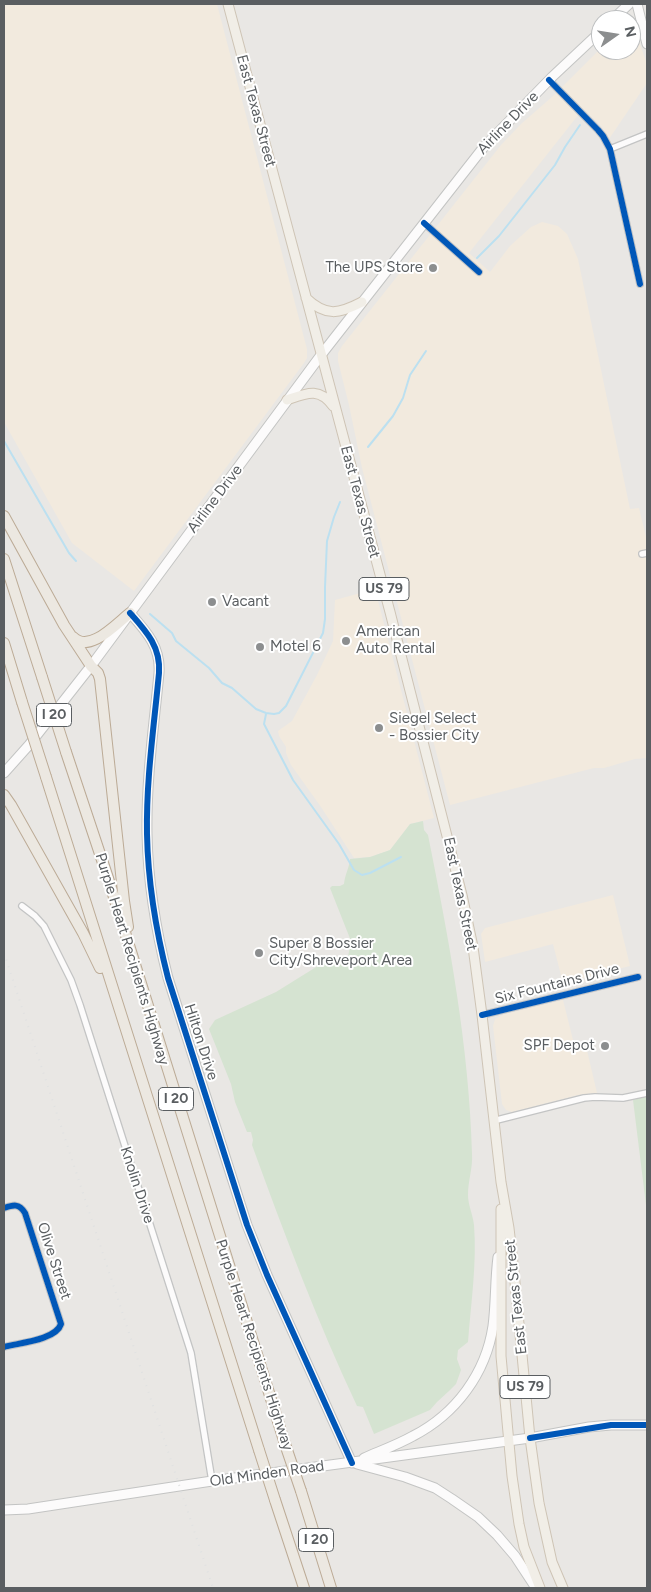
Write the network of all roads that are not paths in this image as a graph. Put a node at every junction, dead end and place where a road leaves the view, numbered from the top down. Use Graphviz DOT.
graph roads {
  1 [pos="228,4"];
  2 [pos="637,4"];
  3 [pos="591,41"];
  4 [pos="647,44"];
  5 [pos="550,80"];
  6 [pos="647,134"];
  7 [pos="610,149"];
  8 [pos="424,223"];
  9 [pos="479,272"];
  10 [pos="640,284"];
  11 [pos="306,297"];
  12 [pos="362,302"];
  13 [pos="321,355"];
  14 [pos="288,400"];
  15 [pos="335,408"];
  16 [pos="4,516"];
  17 [pos="4,558"];
  18 [pos="130,613"];
  19 [pos="64,625"];
  20 [pos="4,643"];
  21 [pos="91,666"];
  22 [pos="4,773"];
  23 [pos="4,794"];
  24 [pos="22,906"];
  25 [pos="638,977"];
  26 [pos="140,982"];
  27 [pos="482,1015"];
  28 [pos="131,1046"];
  29 [pos="647,1093"];
  30 [pos="493,1121"];
  31 [pos="501,1182"];
  32 [pos="4,1208"];
  33 [pos="501,1220"];
  34 [pos="4,1347"];
  35 [pos="647,1425"];
  36 [pos="530,1438"];
  37 [pos="509,1441"];
  38 [pos="352,1463"];
  39 [pos="212,1482"];
  40 [pos="4,1510"];
  41 [pos="304,1588"];
  42 [pos="331,1588"];
  43 [pos="536,1588"];
  44 [pos="540,1588"];
  45 [pos="563,1588"];
  1 -- 11 [label="main road, East Texas Street / US 79"];
  2 -- 4 [label="main road"];
  3 -- 5 [label="main road, Airline Drive"];
  5 -- 7 [label="street"];
  5 -- 8 [label="main road, Airline Drive"];
  6 -- 7 [label="street"];
  7 -- 10 [label="street"];
  8 -- 9 [label="street"];
  8 -- 12 [label="main road, Airline Drive"];
  11 -- 12 [label="main road"];
  11 -- 13 [label="main road, East Texas Street / US 79"];
  12 -- 13 [label="main road, Airline Drive"];
  13 -- 14 [label="main road, Airline Drive"];
  13 -- 15 [label="main road, East Texas Street / US 79"];
  14 -- 15 [label="main road"];
  14 -- 18 [label="main road, Airline Drive"];
  15 -- 27 [label="main road, East Texas Street / US 79"];
  16 -- 19 [label="highway"];
  17 -- 26 [label="highway, Purple Heart Recipients Highway / I 20, bridge"];
  18 -- 19 [label="highway"];
  18 -- 21 [label="main road, Airline Drive"];
  18 -- 38 [label="main road, Hilton Drive"];
  19 -- 21 [label="highway"];
  20 -- 28 [label="highway, Purple Heart Recipients Highway / I 20, bridge"];
  21 -- 22 [label="main road, Airline Drive"];
  21 -- 26 [label="highway"];
  23 -- 28 [label="highway"];
  24 -- 39 [label="street, Knolin Drive"];
  25 -- 27 [label="street, Six Fountains Drive"];
  26 -- 42 [label="highway, Purple Heart Recipients Highway / I 20, bridge"];
  27 -- 30 [label="main road, East Texas Street / US 79"];
  28 -- 41 [label="highway, Purple Heart Recipients Highway / I 20, bridge"];
  29 -- 30 [label="street"];
  30 -- 31 [label="main road, East Texas Street / US 79"];
  31 -- 33 [label="main road, East Texas Street / US 79"];
  31 -- 36 [label="main road, East Texas Street / US 79"];
  32 -- 34 [label="street, Olive Street"];
  33 -- 37 [label="main road, East Texas Street / US 79"];
  33 -- 38 [label="main road"];
  35 -- 36 [label="main road, Old Minden Road"];
  36 -- 37 [label="main road, Old Minden Road"];
  36 -- 45 [label="main road, East Texas Street / US 79"];
  37 -- 38 [label="main road, Old Minden Road"];
  37 -- 44 [label="main road, East Texas Street / US 79"];
  38 -- 39 [label="main road, Old Minden Road"];
  38 -- 43 [label="main road"];
  39 -- 40 [label="main road, Old Minden Road"];
}
